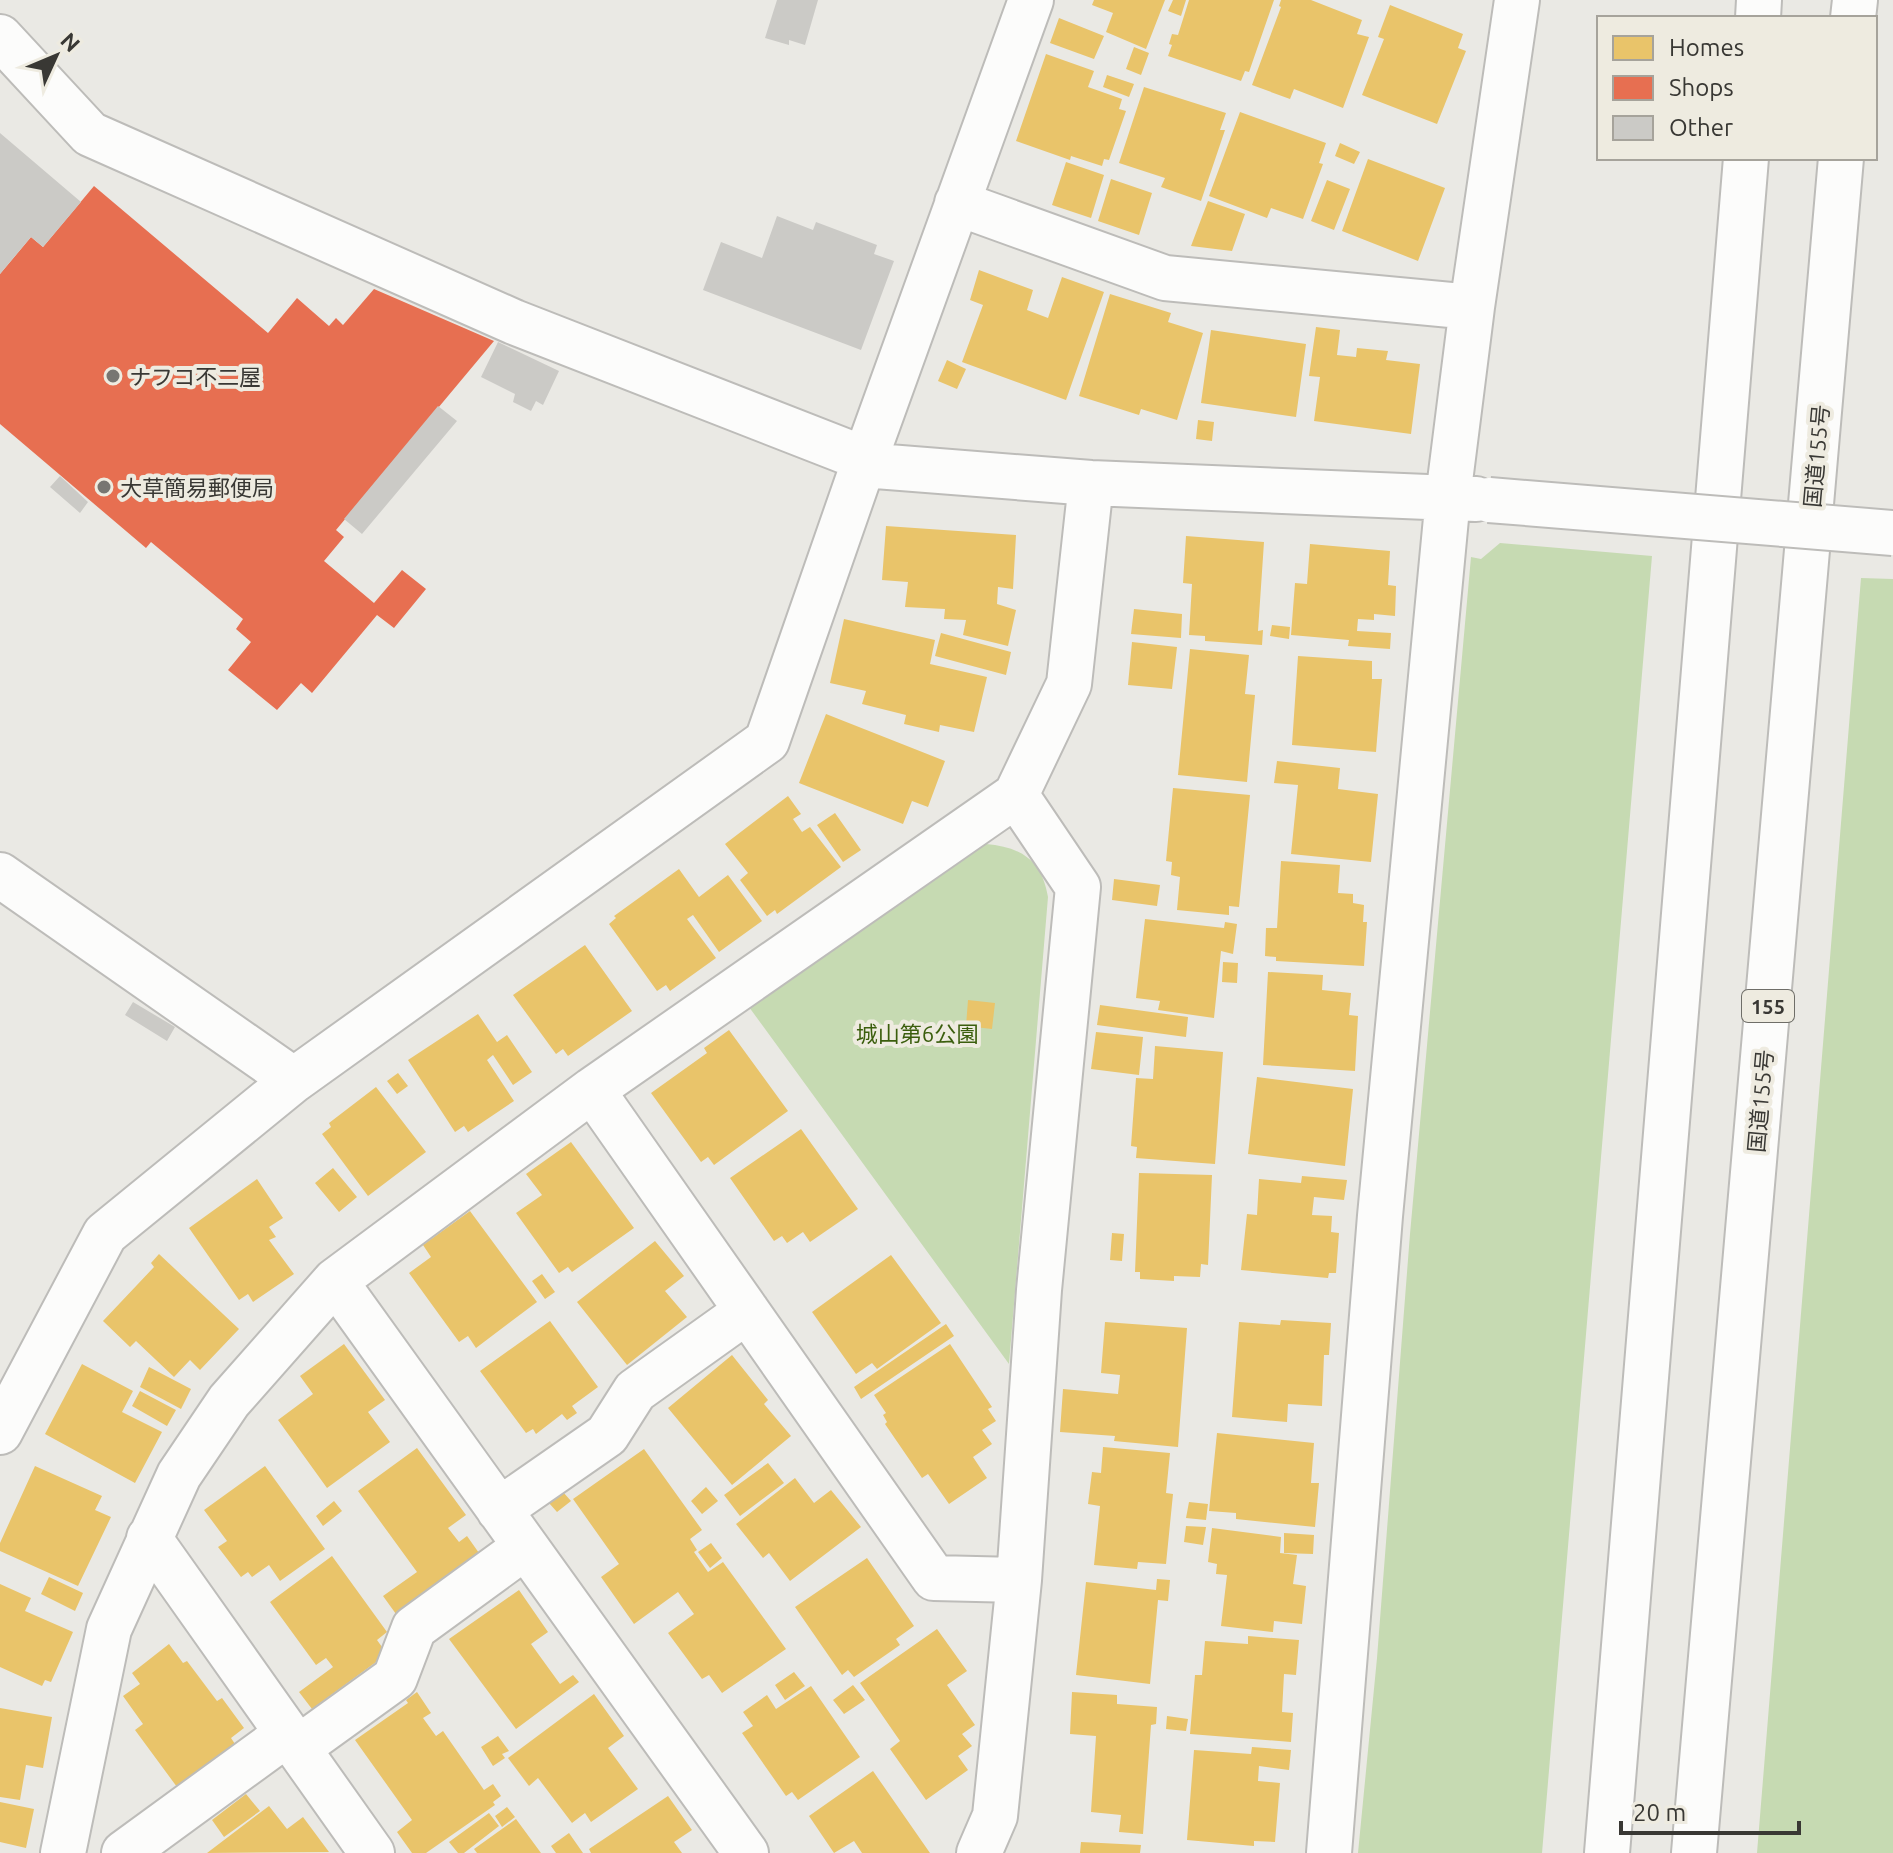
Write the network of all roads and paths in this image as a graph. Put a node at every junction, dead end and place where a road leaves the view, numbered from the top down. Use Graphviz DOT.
graph roads {
  1 [pos="1031,0"];
  2 [pos="1517,0"];
  3 [pos="0,37"];
  4 [pos="1746,160"];
  5 [pos="1841,160"];
  6 [pos="957,203"];
  7 [pos="1472,307"];
  8 [pos="864,462"];
  9 [pos="1091,483"];
  10 [pos="1468,499"];
  11 [pos="1893,533"];
  12 [pos="1016,795"];
  13 [pos="0,875"];
  14 [pos="294,1080"];
  15 [pos="592,1090"];
  16 [pos="335,1281"];
  17 [pos="747,1311"];
  18 [pos="0,1432"];
  19 [pos="499,1510"];
  20 [pos="149,1538"];
  21 [pos="525,1547"];
  22 [pos="1019,1580"];
  23 [pos="292,1741"];
  24 [pos="63,1853"];
  25 [pos="124,1853"];
  26 [pos="372,1853"];
  27 [pos="746,1853"];
  28 [pos="979,1853"];
  29 [pos="1329,1853"];
  30 [pos="1607,1853"];
  31 [pos="1694,1853"];
  1 -- 6 [label="main road"];
  2 -- 7 [label="main road"];
  3 -- 8 [label="main road"];
  4 -- 30 [label="main road"];
  5 -- 31 [label="main road, 国道155号 / 155"];
  6 -- 7 [label="main road"];
  6 -- 8 [label="main road"];
  7 -- 10 [label="main road"];
  8 -- 9 [label="main road"];
  8 -- 14 [label="main road"];
  9 -- 10 [label="main road"];
  9 -- 12 [label="main road"];
  10 -- 11 [label="main road, bridge"];
  10 -- 29 [label="main road"];
  12 -- 15 [label="main road"];
  12 -- 22 [label="main road"];
  13 -- 14 [label="main road"];
  14 -- 18 [label="main road"];
  15 -- 16 [label="main road"];
  15 -- 17 [label="main road"];
  16 -- 19 [label="main road"];
  16 -- 20 [label="main road"];
  17 -- 19 [label="main road"];
  17 -- 22 [label="main road"];
  19 -- 21 [label="main road"];
  20 -- 23 [label="main road"];
  20 -- 24 [label="main road"];
  21 -- 23 [label="main road"];
  21 -- 27 [label="main road"];
  22 -- 28 [label="main road"];
  23 -- 25 [label="main road"];
  23 -- 26 [label="main road"];
}
